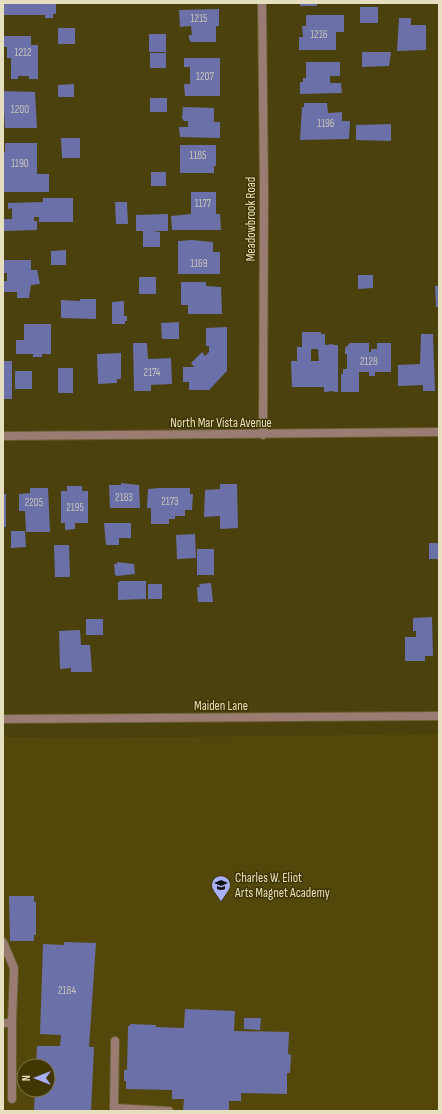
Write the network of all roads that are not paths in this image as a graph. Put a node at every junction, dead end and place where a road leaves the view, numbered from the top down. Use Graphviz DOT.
graph roads {
  1 [pos="262,3"];
  2 [pos="439,432"];
  3 [pos="263,435"];
  4 [pos="3,436"];
  5 [pos="439,716"];
  6 [pos="3,719"];
  7 [pos="3,942"];
  8 [pos="3,1023"];
  9 [pos="12,1023"];
  10 [pos="115,1042"];
  11 [pos="12,1099"];
  12 [pos="169,1111"];
  1 -- 3 [label="street, Meadowbrook Road"];
  2 -- 3 [label="street, North Mar Vista Avenue"];
  3 -- 4 [label="street, North Mar Vista Avenue"];
  5 -- 6 [label="street, Maiden Lane"];
  7 -- 9 [label="street"];
  8 -- 9 [label="street"];
  9 -- 11 [label="street"];
  10 -- 12 [label="street"];
}
